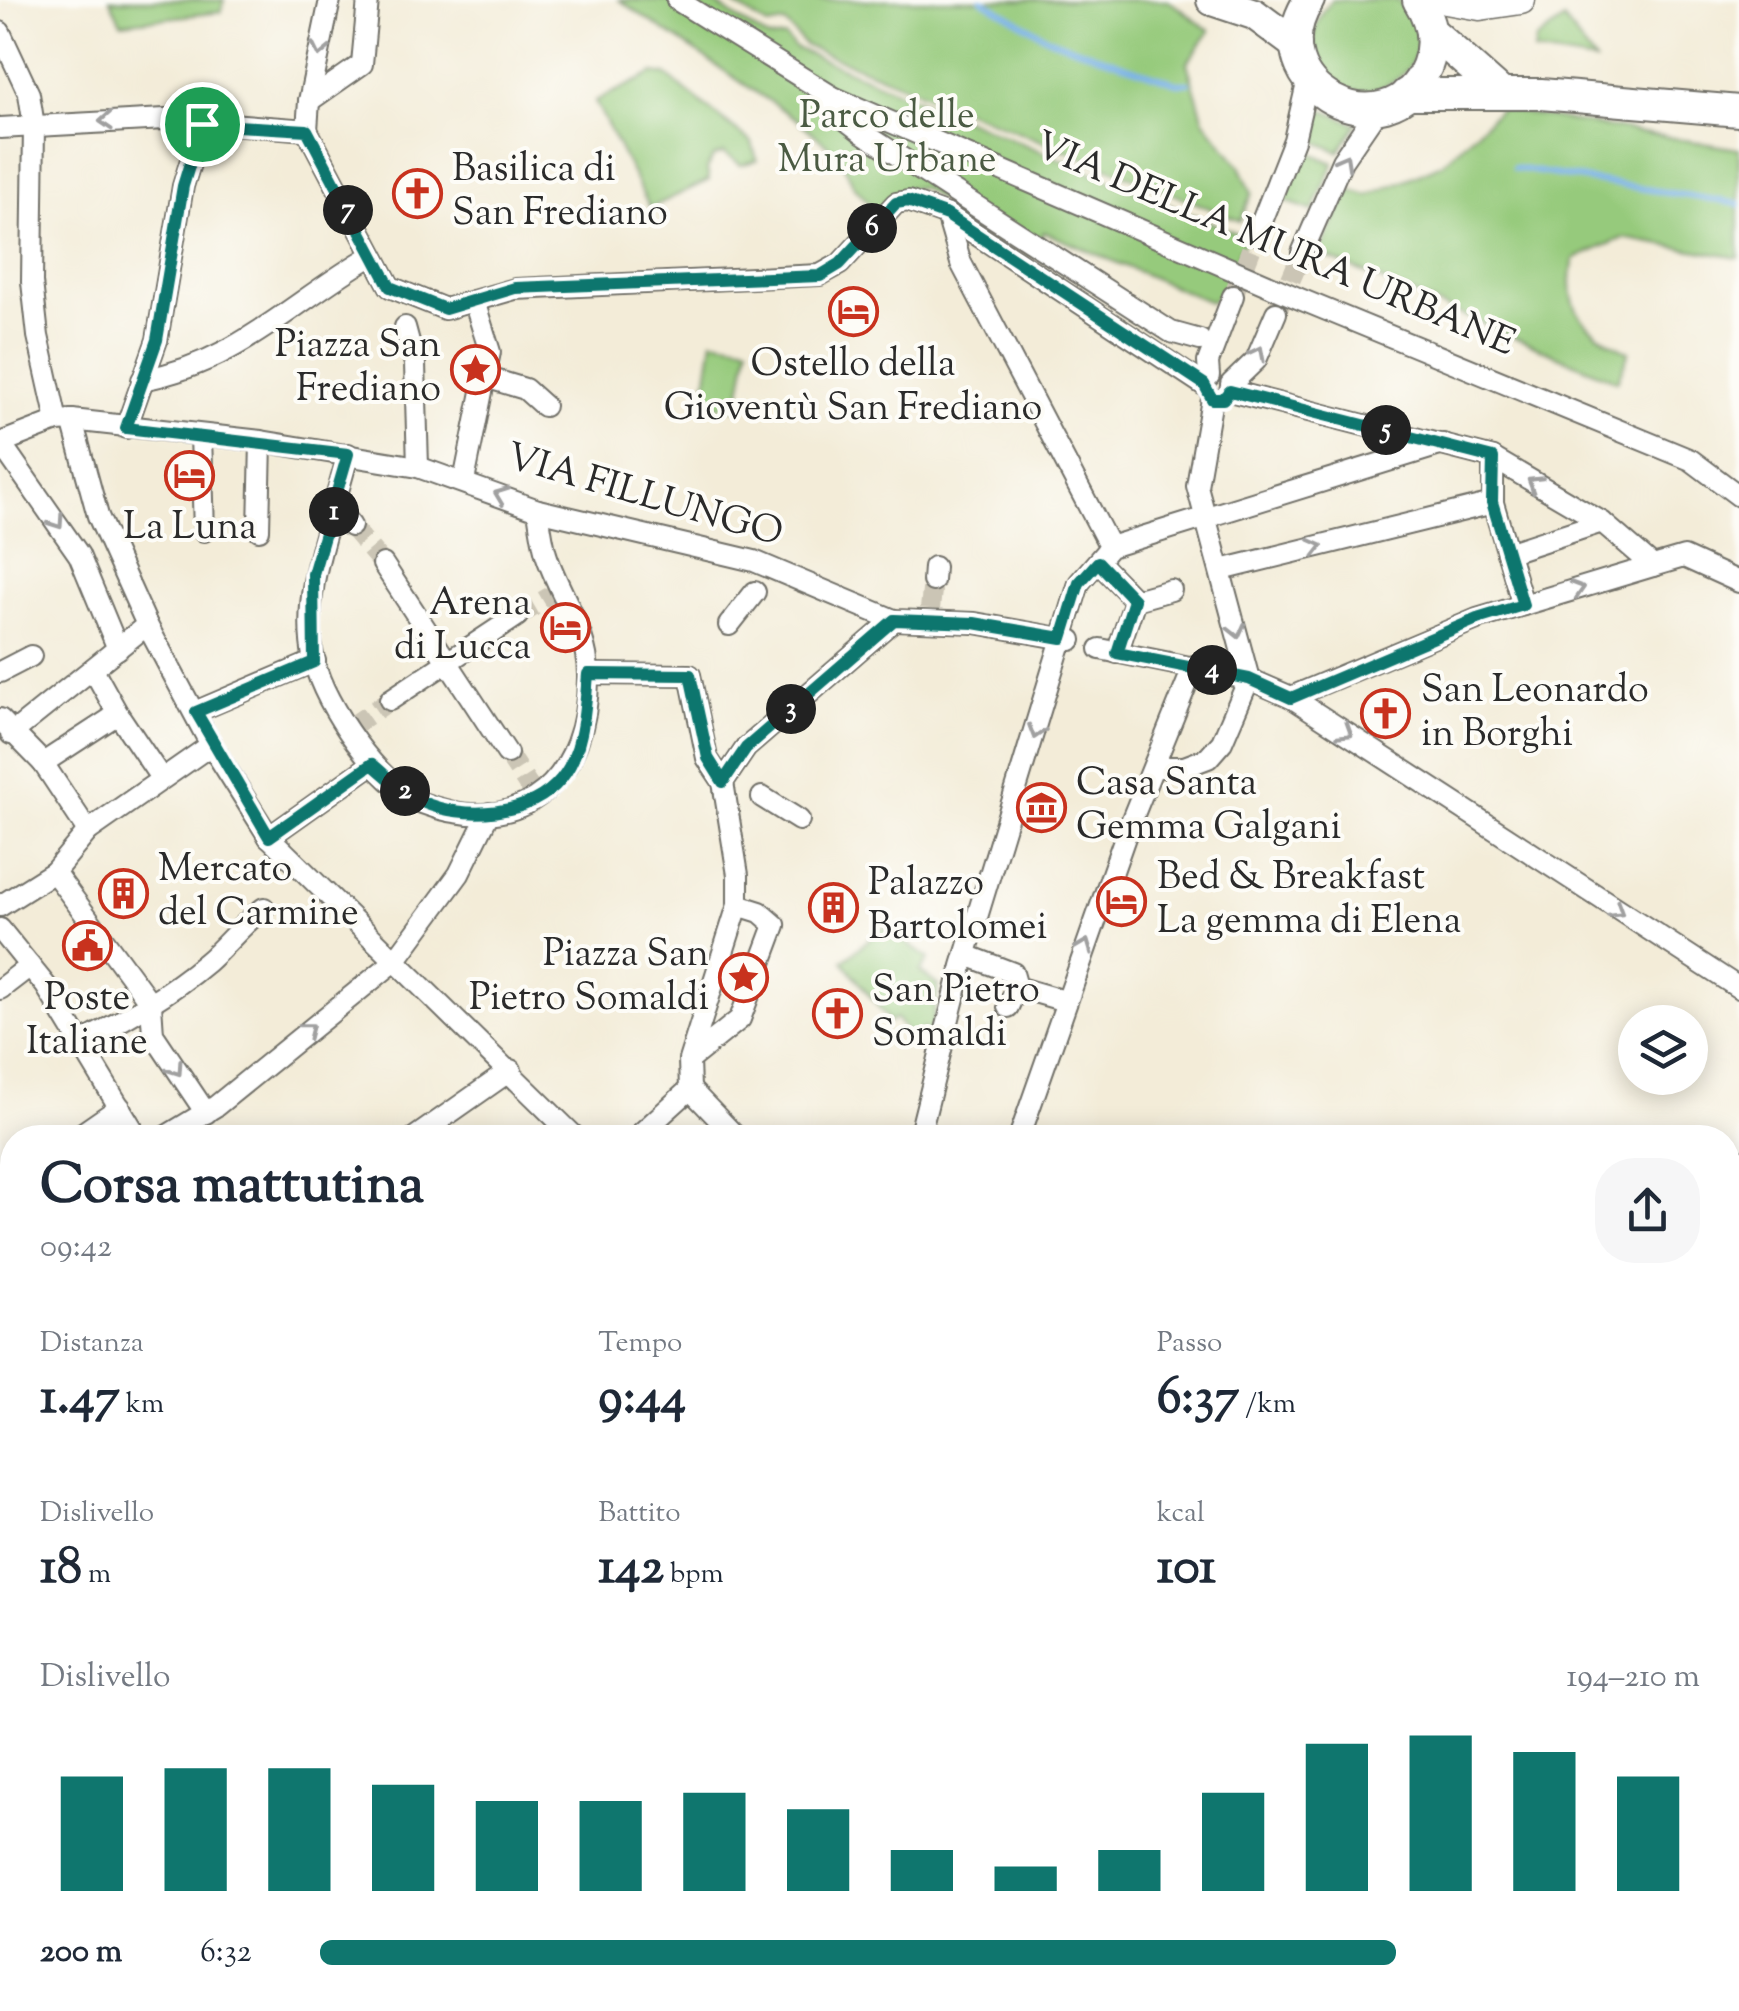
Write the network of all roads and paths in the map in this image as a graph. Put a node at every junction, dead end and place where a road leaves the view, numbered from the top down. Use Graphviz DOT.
graph roads {
  1 [pos="330,0"];
  2 [pos="368,0"];
  3 [pos="677,0"];
  4 [pos="1212,0"];
  5 [pos="1309,0"];
  6 [pos="1418,0"];
  7 [pos="1446,0"];
  8 [pos="1521,0"];
  9 [pos="0,32"];
  10 [pos="1431,32"];
  11 [pos="1296,45"];
  12 [pos="1308,80"];
  13 [pos="1502,93"];
  14 [pos="833,97"];
  15 [pos="309,100"];
  16 [pos="1392,100"];
  17 [pos="1739,112"];
  18 [pos="202,124"];
  19 [pos="34,126"];
  20 [pos="0,128"];
  21 [pos="307,130"];
  22 [pos="947,215"];
  23 [pos="1257,234"];
  24 [pos="1302,253"];
  25 [pos="371,256"];
  26 [pos="1233,296"];
  27 [pos="474,301"];
  28 [pos="1138,311"];
  29 [pos="1276,314"];
  30 [pos="405,327"];
  31 [pos="1125,332"];
  32 [pos="1200,340"];
  33 [pos="486,377"];
  34 [pos="142,380"];
  35 [pos="1217,387"];
  36 [pos="544,406"];
  37 [pos="64,420"];
  38 [pos="126,428"];
  39 [pos="202,435"];
  40 [pos="261,441"];
  41 [pos="0,442"];
  42 [pos="1453,446"];
  43 [pos="348,454"];
  44 [pos="1493,458"];
  45 [pos="418,467"];
  46 [pos="464,481"];
  47 [pos="1739,496"];
  48 [pos="1492,502"];
  49 [pos="335,506"];
  50 [pos="538,510"];
  51 [pos="1207,515"];
  52 [pos="1602,522"];
  53 [pos="351,526"];
  54 [pos="260,530"];
  55 [pos="204,531"];
  56 [pos="1508,553"];
  57 [pos="1104,555"];
  58 [pos="383,564"];
  59 [pos="1654,566"];
  60 [pos="1222,570"];
  61 [pos="766,579"];
  62 [pos="1739,582"];
  63 [pos="1171,590"];
  64 [pos="1134,600"];
  65 [pos="1523,605"];
  66 [pos="517,616"];
  67 [pos="894,620"];
  68 [pos="729,624"];
  69 [pos="147,625"];
  70 [pos="1066,640"];
  71 [pos="118,649"];
  72 [pos="31,656"];
  73 [pos="314,662"];
  74 [pos="447,662"];
  75 [pos="1194,666"];
  76 [pos="93,670"];
  77 [pos="0,672"];
  78 [pos="588,674"];
  79 [pos="1249,679"];
  80 [pos="1291,698"];
  81 [pos="390,700"];
  82 [pos="196,712"];
  83 [pos="118,714"];
  84 [pos="6,726"];
  85 [pos="211,745"];
  86 [pos="507,753"];
  87 [pos="43,763"];
  88 [pos="372,764"];
  89 [pos="1155,767"];
  90 [pos="162,778"];
  91 [pos="724,785"];
  92 [pos="489,813"];
  93 [pos="800,820"];
  94 [pos="88,831"];
  95 [pos="269,837"];
  96 [pos="54,872"];
  97 [pos="738,905"];
  98 [pos="0,906"];
  99 [pos="264,908"];
  100 [pos="0,929"];
  101 [pos="966,955"];
  102 [pos="394,961"];
  103 [pos="30,966"];
  104 [pos="1017,986"];
  105 [pos="1739,988"];
  106 [pos="0,989"];
  107 [pos="1065,1002"];
  108 [pos="151,1004"];
  109 [pos="1008,1007"];
  110 [pos="81,1043"];
  111 [pos="689,1060"];
  112 [pos="511,1070"];
  113 [pos="690,1089"];
  114 [pos="120,1107"];
  115 [pos="206,1112"];
  116 [pos="92,1125"];
  117 [pos="130,1125"];
  118 [pos="184,1125"];
  119 [pos="433,1125"];
  120 [pos="564,1125"];
  121 [pos="650,1125"];
  122 [pos="725,1125"];
  123 [pos="922,1125"];
  124 [pos="1023,1125"];
  1 -- 15 [label="street, one-way"];
  2 -- 15 [label="street"];
  3 -- 14 [label="street, VIA DELLA MURA URBANE"];
  4 -- 11 [label="main road"];
  5 -- 11 [label="main road"];
  6 -- 10 [label="main road"];
  7 -- 8 [label="street"];
  9 -- 19 [label="street"];
  10 -- 13 [label="main road"];
  10 -- 16 [label="main road"];
  11 -- 12 [label="main road"];
  12 -- 16 [label="main road"];
  12 -- 23 [label="street"];
  13 -- 16 [label="main road"];
  13 -- 17 [label="main road"];
  14 -- 28 [label="street"];
  14 -- 47 [label="street, VIA DELLA MURA URBANE"];
  15 -- 21 [label="street"];
  24 -- 16 [label="street, one-way"];
  18 -- 19 [label="street, one-way"];
  18 -- 21 [label="street"];
  18 -- 34 [label="street"];
  19 -- 20 [label="street"];
  19 -- 37 [label="street"];
  21 -- 25 [label="street"];
  22 -- 27 [label="street"];
  22 -- 31 [label="street"];
  22 -- 57 [label="street"];
  25 -- 27 [label="street"];
  25 -- 34 [label="street"];
  26 -- 35 [label="street"];
  27 -- 33 [label="street"];
  28 -- 31 [label="street"];
  28 -- 32 [label="street"];
  35 -- 29 [label="street, one-way"];
  30 -- 45 [label="street"];
  31 -- 35 [label="street"];
  33 -- 36 [label="street"];
  33 -- 46 [label="street"];
  34 -- 38 [label="street"];
  35 -- 42 [label="street"];
  35 -- 51 [label="street"];
  37 -- 38 [label="street, VIA FILLUNGO"];
  37 -- 41 [label="street, VIA FILLUNGO"];
  37 -- 69 [label="street"];
  38 -- 39 [label="street, VIA FILLUNGO"];
  39 -- 40 [label="street, VIA FILLUNGO"];
  39 -- 55 [label="street"];
  40 -- 43 [label="street, VIA FILLUNGO"];
  40 -- 54 [label="street"];
  41 -- 71 [label="street, one-way"];
  42 -- 44 [label="street"];
  42 -- 51 [label="street"];
  43 -- 45 [label="street, VIA FILLUNGO"];
  43 -- 49 [label="street"];
  44 -- 48 [label="street"];
  52 -- 44 [label="street, one-way"];
  45 -- 46 [label="street, VIA FILLUNGO"];
  50 -- 46 [label="street, VIA FILLUNGO, one-way"];
  48 -- 56 [label="street"];
  60 -- 48 [label="street, one-way"];
  49 -- 53 [label="street"];
  49 -- 73 [label="street"];
  50 -- 61 [label="street, VIA FILLUNGO"];
  50 -- 78 [label="street"];
  51 -- 57 [label="street"];
  51 -- 60 [label="street"];
  52 -- 56 [label="street"];
  52 -- 59 [label="street"];
  56 -- 65 [label="street"];
  57 -- 64 [label="street"];
  57 -- 70 [label="street"];
  58 -- 74 [label="street"];
  59 -- 62 [label="street"];
  65 -- 59 [label="street, one-way"];
  60 -- 79 [label="street, one-way"];
  61 -- 67 [label="street, VIA FILLUNGO"];
  61 -- 68 [label="street"];
  63 -- 64 [label="street"];
  64 -- 75 [label="street"];
  65 -- 80 [label="street"];
  66 -- 74 [label="street"];
  67 -- 70 [label="street, VIA FILLUNGO"];
  67 -- 91 [label="street"];
  69 -- 71 [label="street"];
  69 -- 82 [label="street"];
  70 -- 101 [label="street, one-way"];
  71 -- 76 [label="street"];
  72 -- 77 [label="street"];
  73 -- 82 [label="street"];
  73 -- 88 [label="street"];
  74 -- 81 [label="street"];
  74 -- 86 [label="street"];
  75 -- 79 [label="street"];
  75 -- 89 [label="street"];
  76 -- 83 [label="street"];
  76 -- 84 [label="street"];
  78 -- 91 [label="street"];
  78 -- 92 [label="street"];
  79 -- 80 [label="street"];
  79 -- 89 [label="street"];
  80 -- 105 [label="street, one-way"];
  82 -- 85 [label="street"];
  83 -- 87 [label="street"];
  83 -- 90 [label="street"];
  84 -- 87 [label="street"];
  85 -- 90 [label="street"];
  85 -- 95 [label="street"];
  87 -- 94 [label="street"];
  88 -- 92 [label="street"];
  88 -- 95 [label="street"];
  107 -- 89 [label="street, one-way"];
  90 -- 94 [label="street"];
  91 -- 93 [label="street"];
  91 -- 97 [label="street"];
  92 -- 102 [label="street"];
  94 -- 96 [label="street"];
  95 -- 102 [label="street"];
  96 -- 98 [label="street"];
  96 -- 108 [label="street"];
  97 -- 111 [label="street"];
  97 -- 111 [label="street"];
  99 -- 108 [label="street"];
  100 -- 103 [label="street"];
  101 -- 104 [label="street"];
  101 -- 123 [label="street"];
  102 -- 112 [label="street"];
  115 -- 102 [label="street, one-way"];
  103 -- 106 [label="street"];
  103 -- 110 [label="street"];
  104 -- 107 [label="street"];
  104 -- 109 [label="street"];
  107 -- 124 [label="street"];
  108 -- 110 [label="street"];
  108 -- 115 [label="street, one-way"];
  110 -- 114 [label="street"];
  111 -- 113 [label="street"];
  112 -- 119 [label="street"];
  112 -- 120 [label="street"];
  113 -- 121 [label="street"];
  113 -- 122 [label="street"];
  114 -- 116 [label="street"];
  114 -- 117 [label="street"];
  115 -- 118 [label="street"];
}
